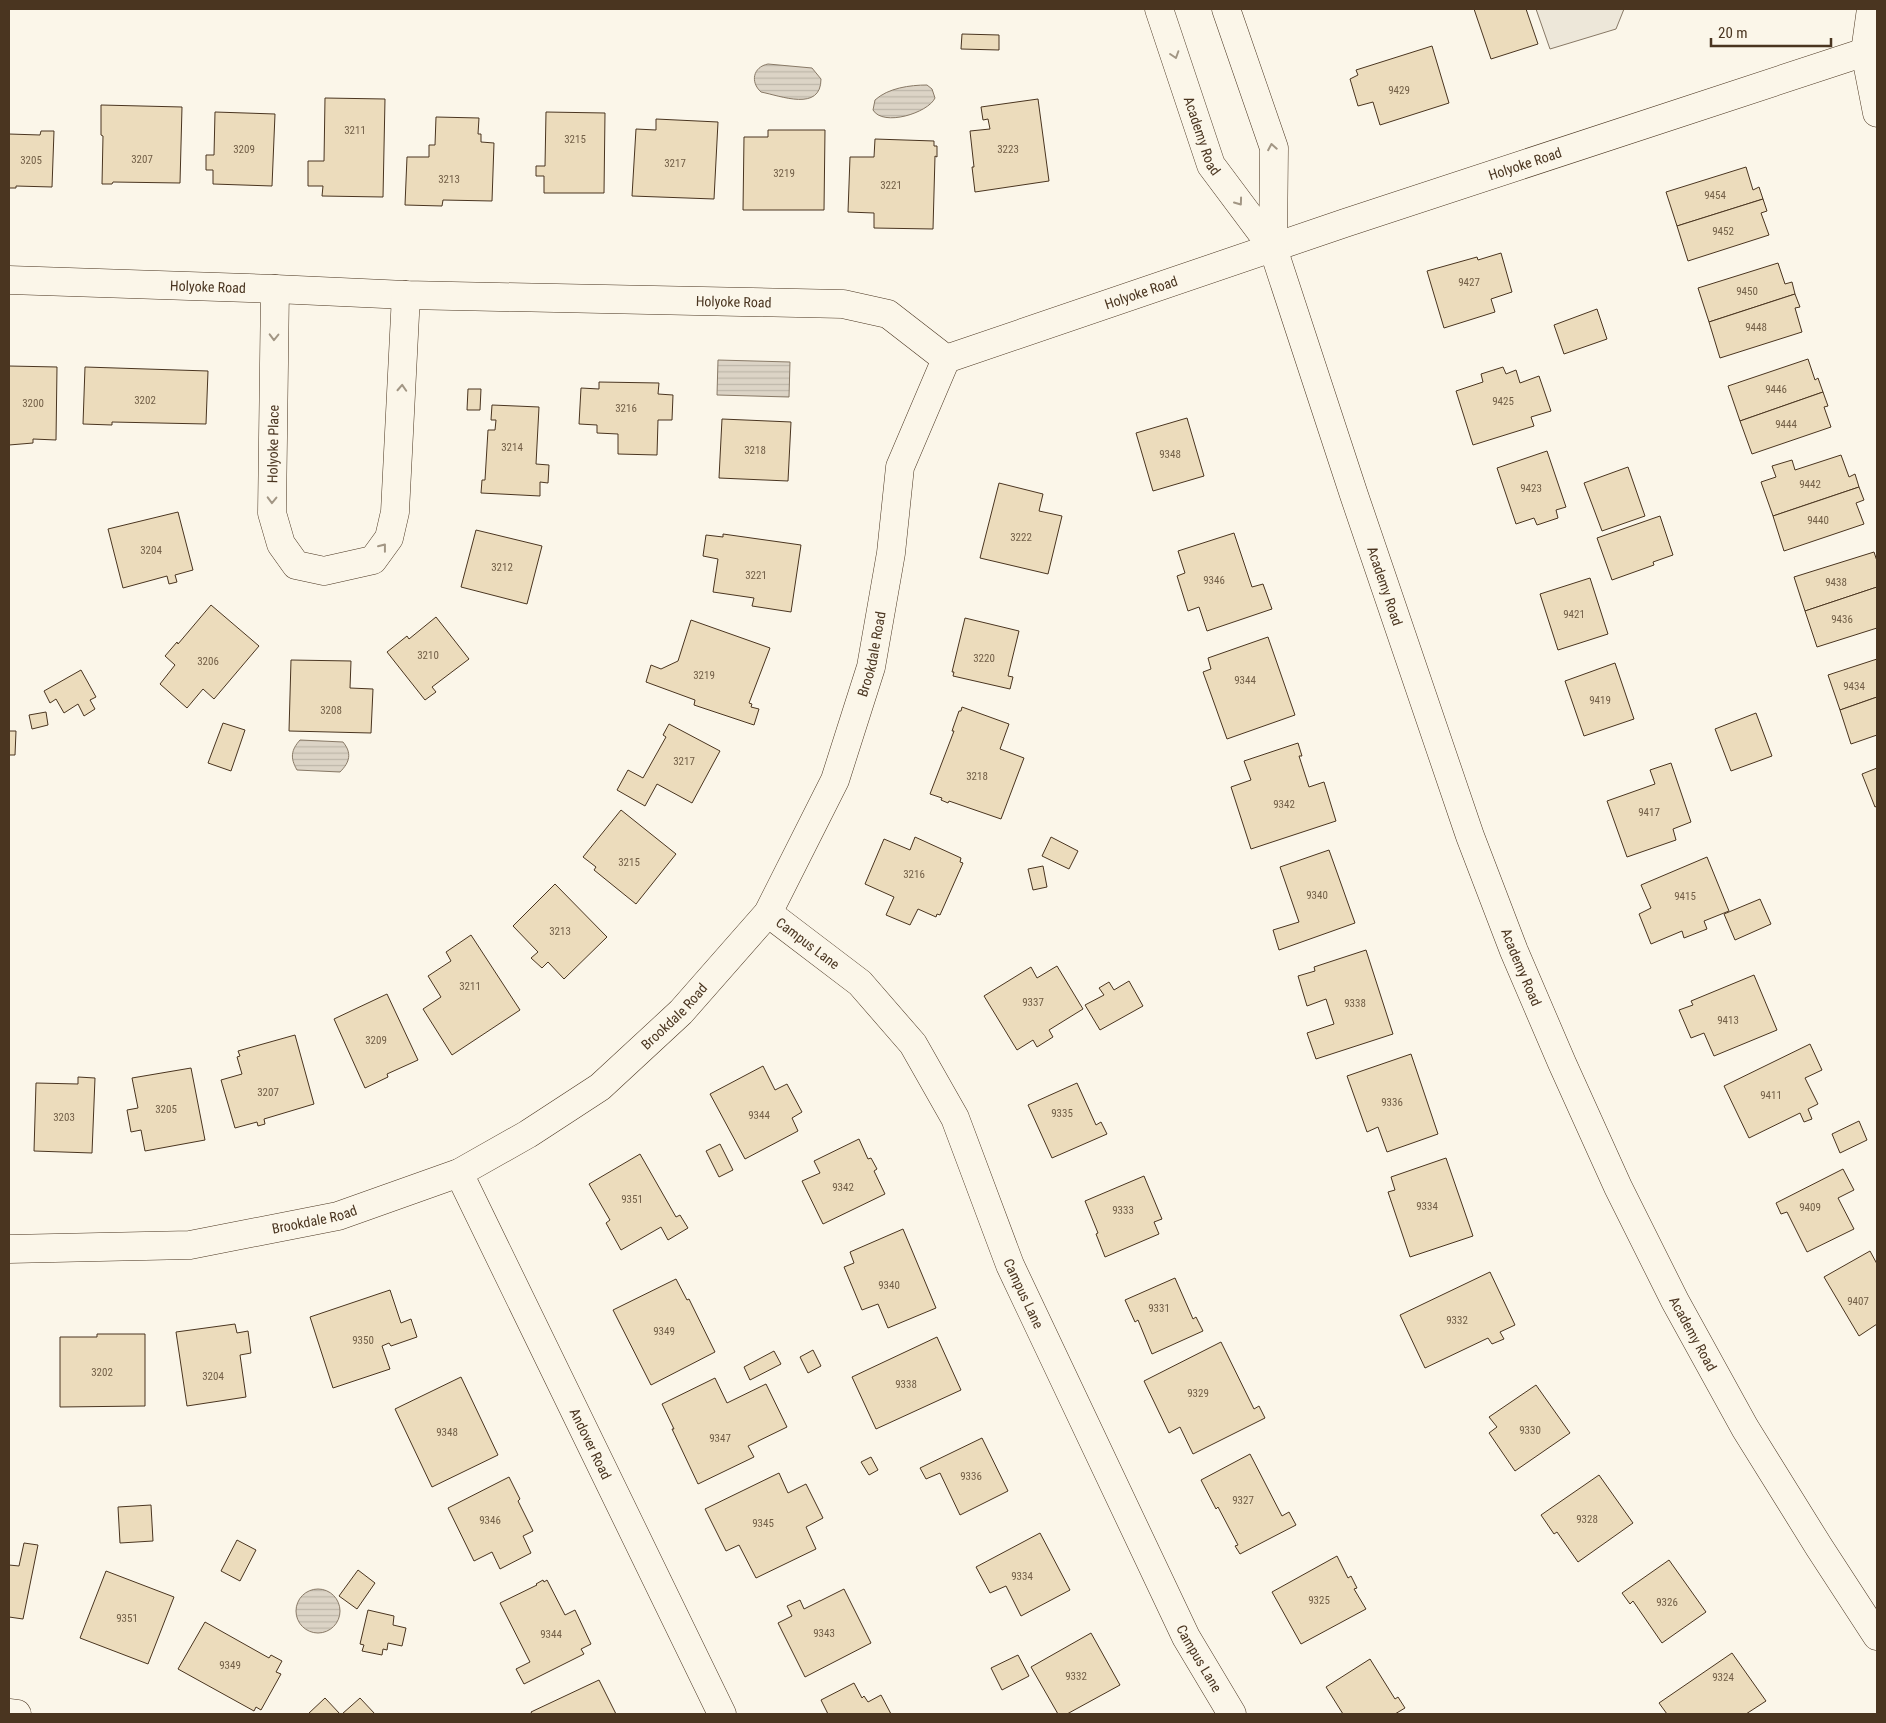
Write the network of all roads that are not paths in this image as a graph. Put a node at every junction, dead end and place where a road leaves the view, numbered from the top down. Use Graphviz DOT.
graph roads {
  1 [pos="1159,9"];
  2 [pos="1226,9"];
  3 [pos="1871,9"];
  4 [pos="1865,52"];
  5 [pos="1877,113"];
  6 [pos="1273,248"];
  7 [pos="9,280"];
  8 [pos="275,289"];
  9 [pos="406,295"];
  10 [pos="946,359"];
  11 [pos="768,913"];
  12 [pos="459,1173"];
  13 [pos="9,1249"];
  14 [pos="1877,1636"];
  15 [pos="9,1713"];
  16 [pos="17,1714"];
  17 [pos="722,1714"];
  18 [pos="1232,1714"];
  1 -- 6 [label="street, Academy Road, one-way"];
  6 -- 2 [label="street, Academy Road, one-way"];
  3 -- 4 [label="street"];
  4 -- 5 [label="street"];
  4 -- 6 [label="street, Holyoke Road"];
  6 -- 10 [label="street, Holyoke Road"];
  6 -- 14 [label="street, Academy Road"];
  7 -- 8 [label="street, Holyoke Road"];
  8 -- 9 [label="street, Holyoke Road"];
  8 -- 9 [label="street, Holyoke Place, one-way"];
  9 -- 10 [label="street, Holyoke Road"];
  10 -- 11 [label="street, Brookdale Road"];
  11 -- 12 [label="street, Brookdale Road"];
  11 -- 18 [label="street, Campus Lane"];
  12 -- 13 [label="street, Brookdale Road"];
  12 -- 17 [label="street, Andover Road"];
  15 -- 16 [label="street"];
}
